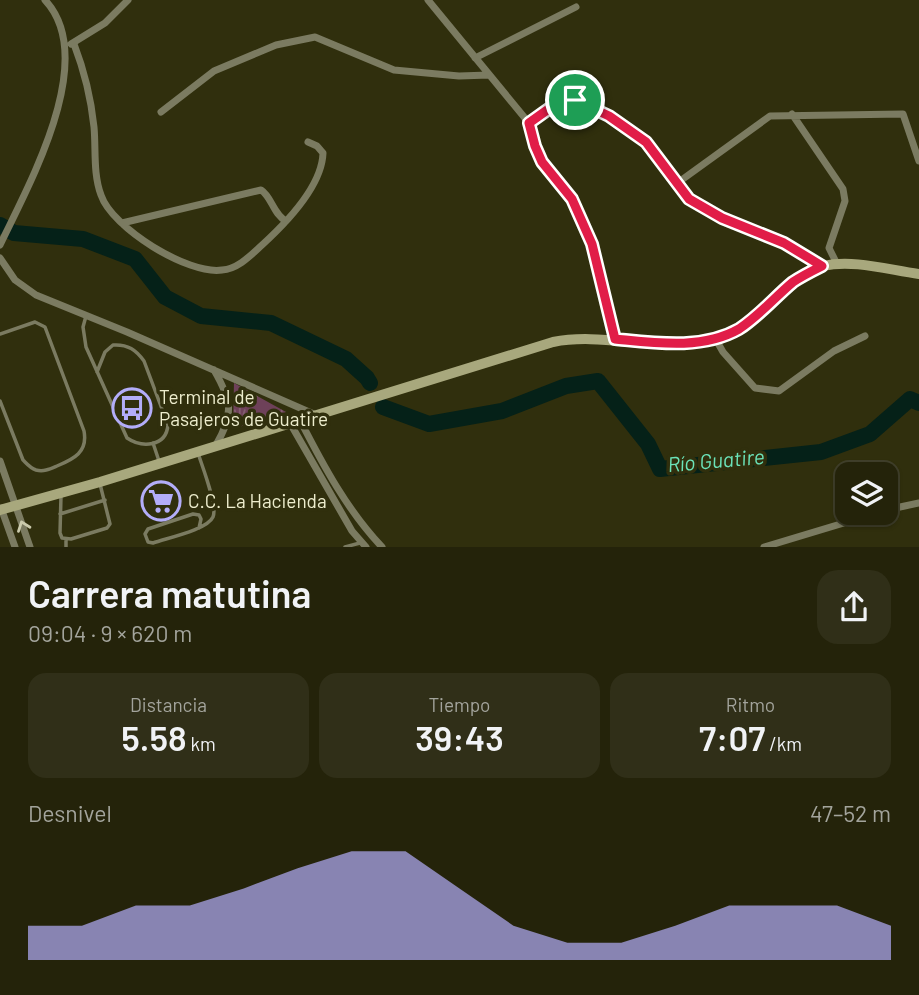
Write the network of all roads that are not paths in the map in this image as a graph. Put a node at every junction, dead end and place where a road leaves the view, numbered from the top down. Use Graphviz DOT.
graph roads {
  1 [pos="45,0"];
  2 [pos="128,0"];
  3 [pos="428,0"];
  4 [pos="576,7"];
  5 [pos="63,44"];
  6 [pos="74,44"];
  7 [pos="475,58"];
  8 [pos="489,75"];
  9 [pos="161,112"];
  10 [pos="792,114"];
  11 [pos="529,123"];
  12 [pos="308,142"];
  13 [pos="916,145"];
  14 [pos="919,161"];
  15 [pos="676,184"];
  16 [pos="286,221"];
  17 [pos="121,223"];
  18 [pos="0,245"];
  19 [pos="0,258"];
  20 [pos="836,264"];
  21 [pos="822,266"];
  22 [pos="919,274"];
  23 [pos="86,316"];
  24 [pos="127,332"];
  25 [pos="0,334"];
  26 [pos="865,336"];
  27 [pos="715,338"];
  28 [pos="615,339"];
  29 [pos="120,345"];
  30 [pos="214,369"];
  31 [pos="97,372"];
  32 [pos="0,401"];
  33 [pos="2,412"];
  34 [pos="316,415"];
  35 [pos="295,422"];
  36 [pos="153,443"];
  37 [pos="216,445"];
  38 [pos="197,451"];
  39 [pos="0,461"];
  40 [pos="160,463"];
  41 [pos="100,482"];
  42 [pos="61,493"];
  43 [pos="105,500"];
  44 [pos="919,503"];
  45 [pos="15,505"];
  46 [pos="898,507"];
  47 [pos="1,508"];
  48 [pos="60,514"];
  49 [pos="837,525"];
  50 [pos="199,528"];
  51 [pos="66,539"];
  52 [pos="364,545"];
  53 [pos="15,547"];
  54 [pos="30,547"];
  55 [pos="66,547"];
  56 [pos="345,547"];
  57 [pos="382,547"];
  58 [pos="764,547"];
  1 -- 5 [label="street"];
  2 -- 6 [label="street"];
  3 -- 7 [label="street"];
  4 -- 7 [label="street"];
  5 -- 6 [label="street"];
  5 -- 18 [label="street"];
  6 -- 17 [label="street"];
  7 -- 8 [label="street"];
  8 -- 9 [label="street"];
  8 -- 11 [label="street"];
  10 -- 13 [label="street"];
  10 -- 15 [label="street"];
  10 -- 20 [label="street"];
  11 -- 15 [label="street"];
  11 -- 28 [label="street"];
  12 -- 16 [label="street"];
  13 -- 14 [label="street"];
  15 -- 21 [label="street"];
  16 -- 17 [label="street"];
  16 -- 17 [label="street"];
  19 -- 23 [label="street"];
  20 -- 21 [label="main road"];
  20 -- 22 [label="main road"];
  21 -- 27 [label="main road"];
  23 -- 24 [label="street"];
  23 -- 31 [label="lane"];
  24 -- 29 [label="lane"];
  24 -- 30 [label="street"];
  25 -- 33 [label="lane"];
  26 -- 27 [label="street"];
  27 -- 28 [label="main road"];
  28 -- 34 [label="main road"];
  29 -- 31 [label="lane"];
  29 -- 36 [label="lane"];
  30 -- 34 [label="street"];
  30 -- 37 [label="street"];
  31 -- 36 [label="lane"];
  32 -- 33 [label="lane"];
  34 -- 35 [label="main road"];
  35 -- 37 [label="main road"];
  35 -- 52 [label="street"];
  35 -- 57 [label="street"];
  36 -- 40 [label="lane"];
  37 -- 38 [label="main road"];
  38 -- 40 [label="main road"];
  38 -- 50 [label="lane"];
  39 -- 45 [label="street"];
  40 -- 41 [label="main road"];
  41 -- 42 [label="main road"];
  41 -- 43 [label="lane"];
  42 -- 45 [label="main road"];
  42 -- 48 [label="lane"];
  43 -- 48 [label="lane"];
  43 -- 51 [label="lane"];
  44 -- 46 [label="street"];
  45 -- 47 [label="main road"];
  54 -- 45 [label="street, one-way"];
  47 -- 53 [label="street"];
  48 -- 51 [label="lane"];
  49 -- 58 [label="street"];
  50 -- 50 [label="lane"];
  51 -- 55 [label="lane"];
  52 -- 56 [label="lane"];
}
